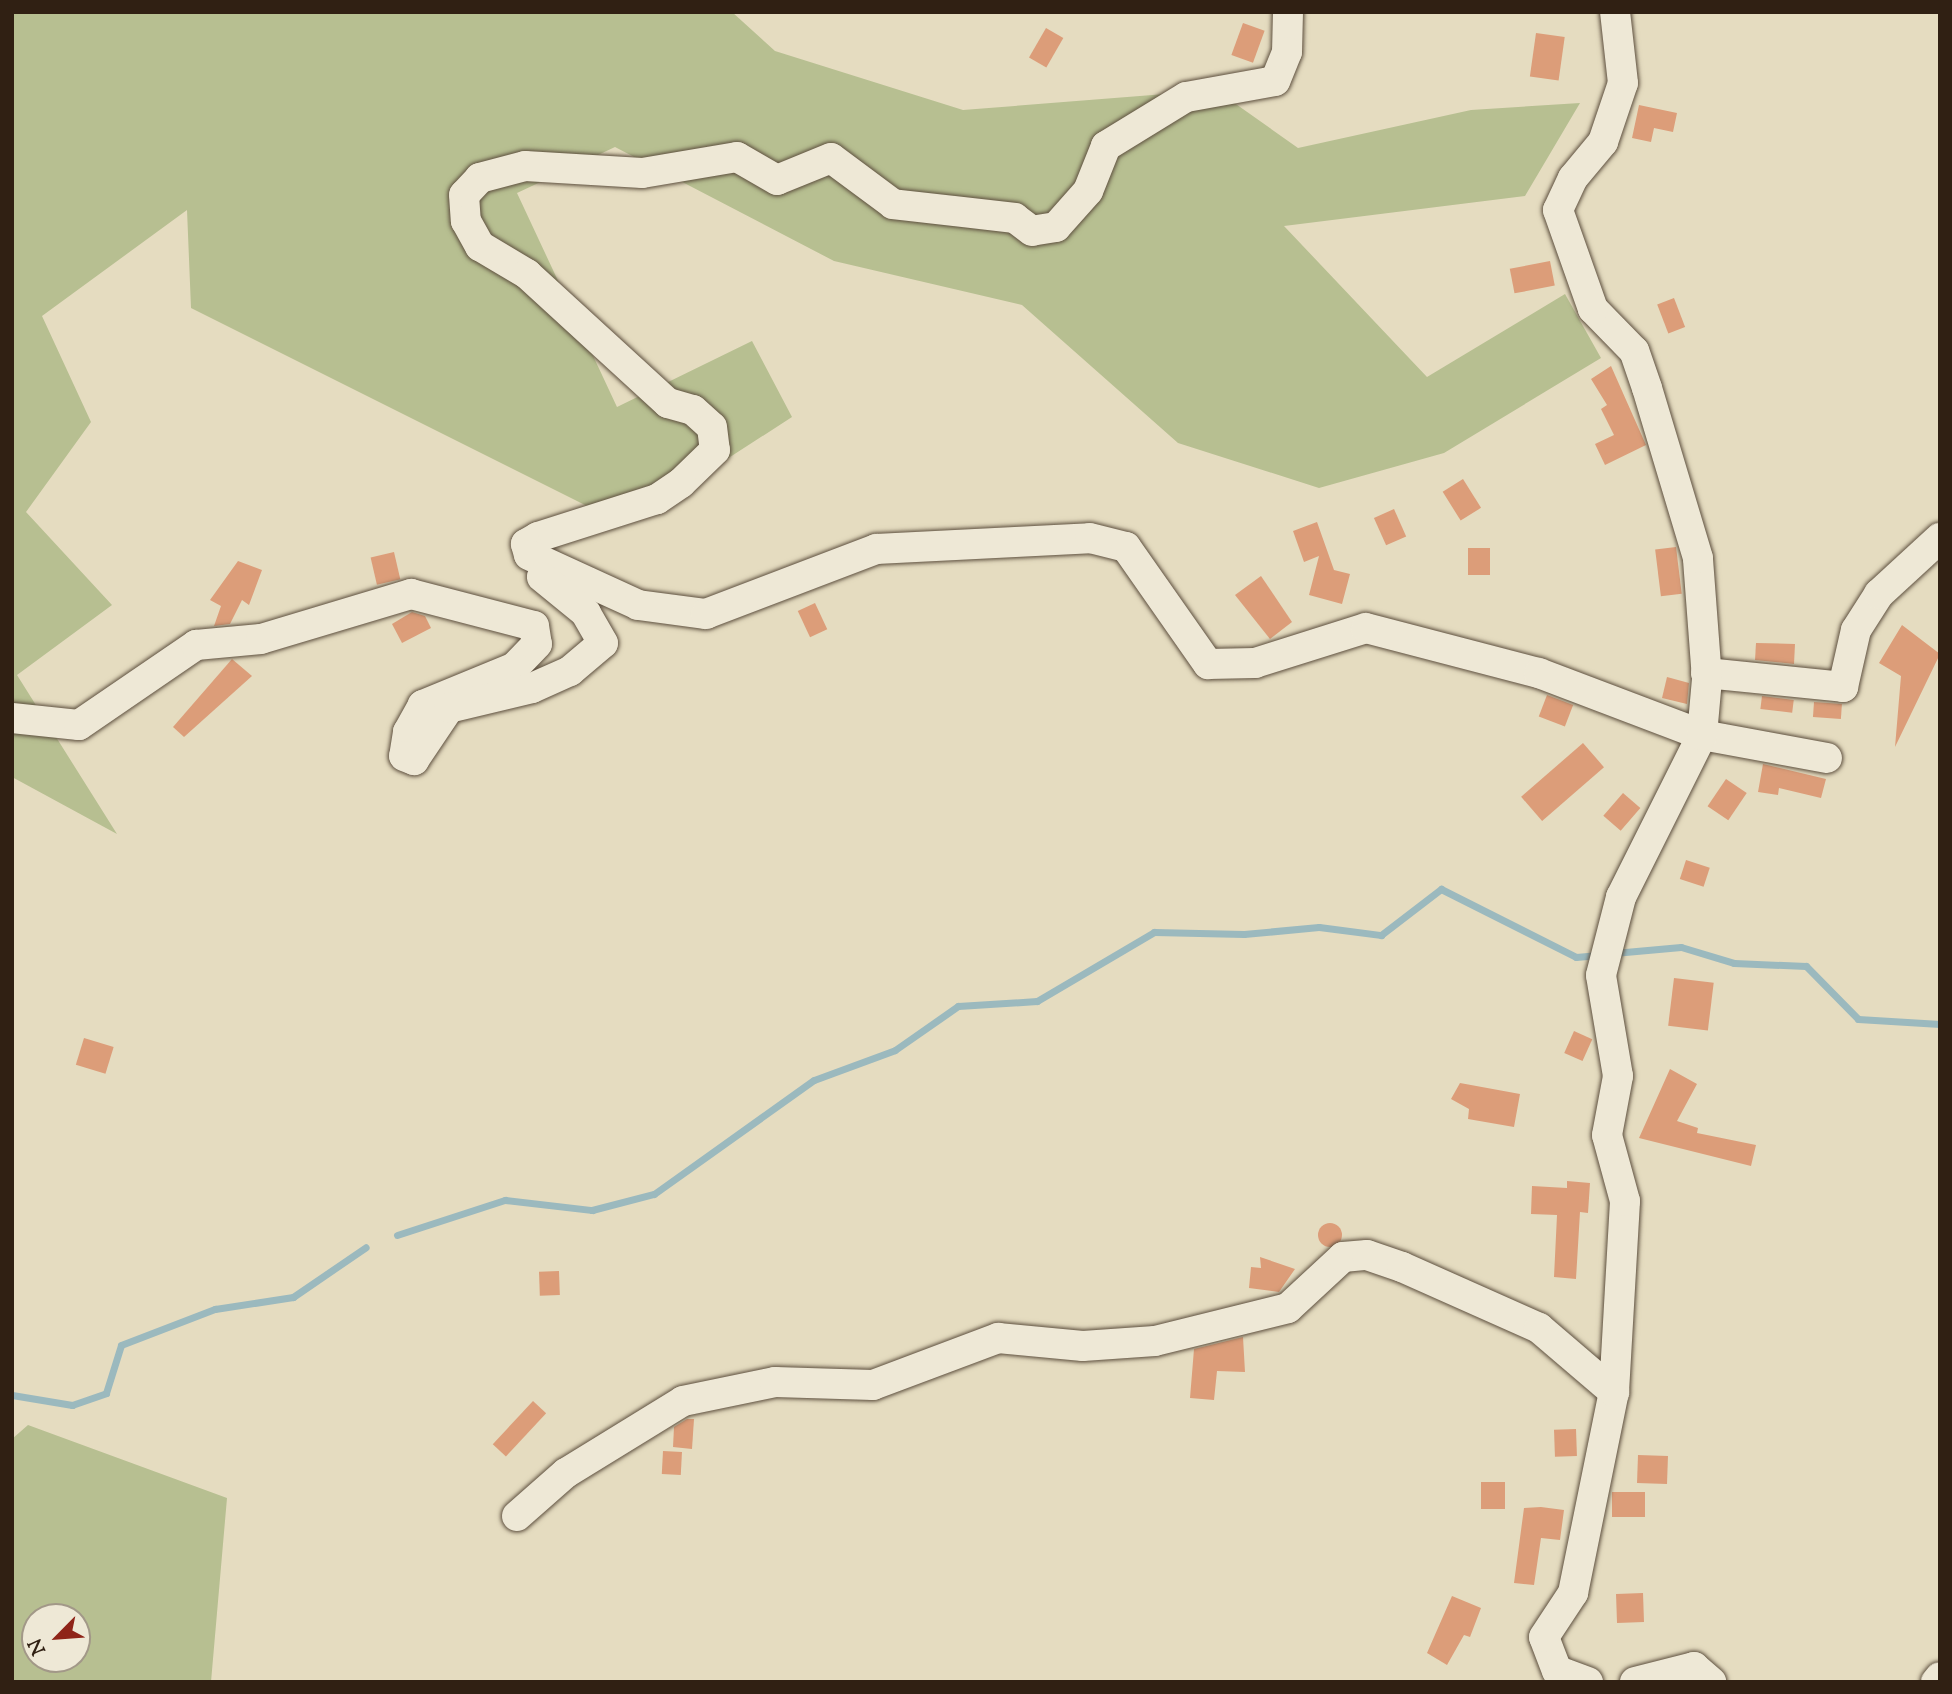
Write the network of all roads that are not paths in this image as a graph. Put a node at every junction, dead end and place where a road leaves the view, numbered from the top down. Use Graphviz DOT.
graph roads {
  1 [pos="1288,12"];
  2 [pos="1615,12"];
  3 [pos="1940,538"];
  4 [pos="541,560"];
  5 [pos="1706,673"];
  6 [pos="12,718"];
  7 [pos="1702,735"];
  8 [pos="1827,758"];
  9 [pos="1614,1392"];
  10 [pos="517,1516"];
  11 [pos="1940,1678"];
  12 [pos="1587,1682"];
  13 [pos="1635,1682"];
  14 [pos="1711,1682"];
  15 [pos="1936,1682"];
  1 -- 4 [label="street"];
  2 -- 5 [label="street"];
  3 -- 5 [label="street"];
  4 -- 6 [label="street"];
  4 -- 7 [label="street"];
  5 -- 7 [label="street"];
  7 -- 8 [label="street"];
  7 -- 9 [label="street"];
  9 -- 10 [label="street"];
  9 -- 12 [label="street"];
  11 -- 15 [label="street"];
  13 -- 14 [label="street"];
}
